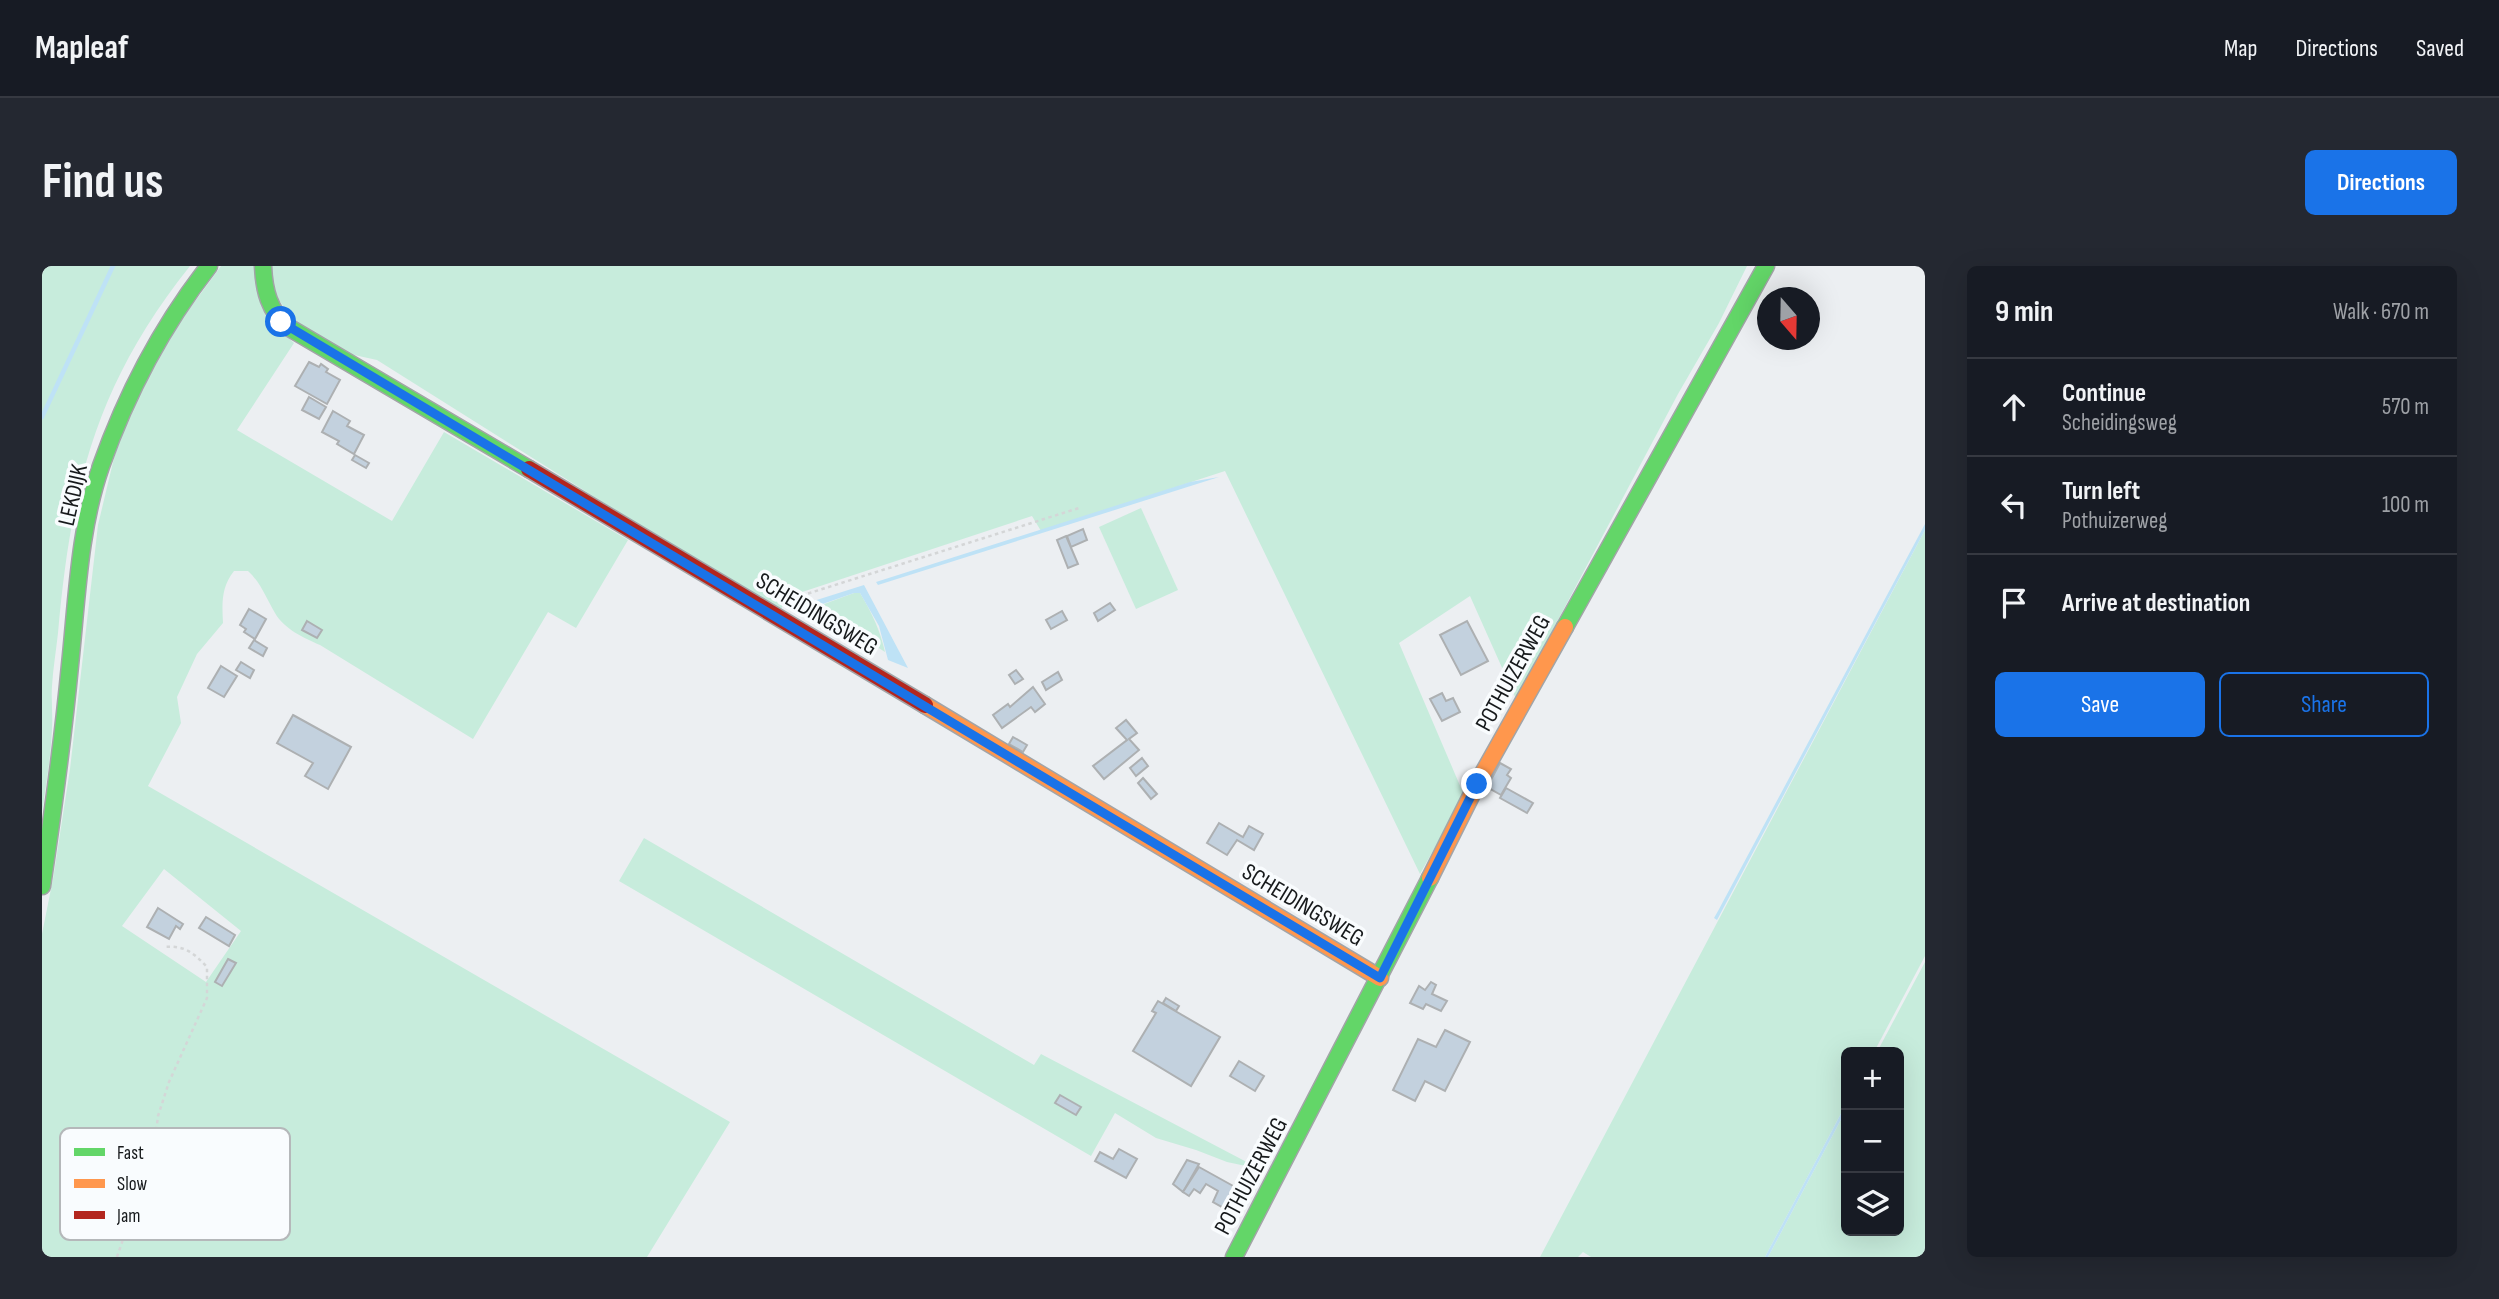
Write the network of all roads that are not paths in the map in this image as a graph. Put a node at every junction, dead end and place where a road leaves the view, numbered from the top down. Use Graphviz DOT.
graph roads {
  1 [pos="209,266"];
  2 [pos="263,266"];
  3 [pos="1766,266"];
  4 [pos="42,886"];
  5 [pos="1380,978"];
  6 [pos="1234,1257"];
  1 -- 4 [label="street, LEKDIJK"];
  2 -- 5 [label="street, SCHEIDINGSWEG"];
  3 -- 5 [label="street, POTHUIZERWEG"];
  5 -- 6 [label="street, POTHUIZERWEG"];
}
